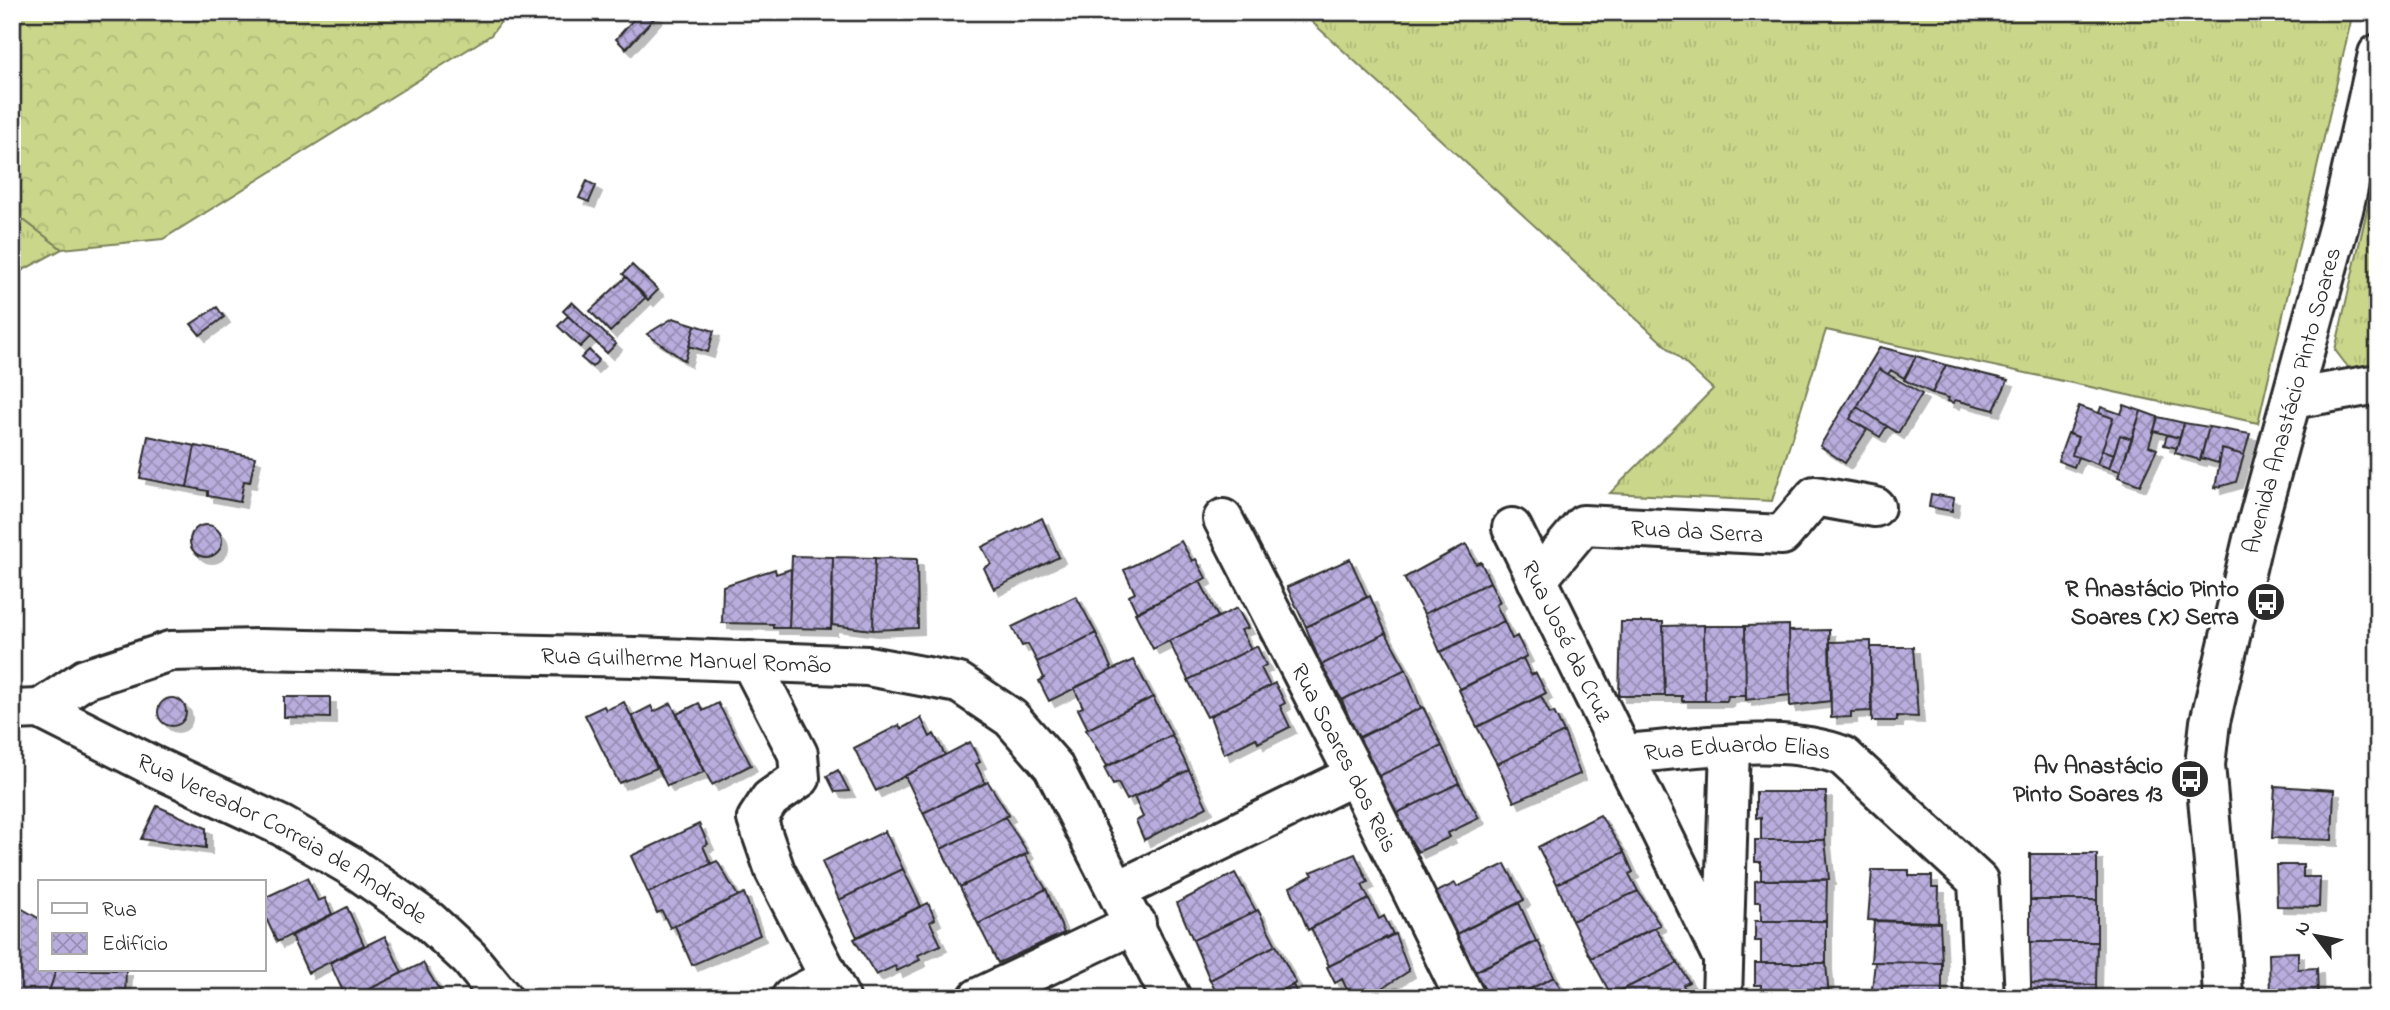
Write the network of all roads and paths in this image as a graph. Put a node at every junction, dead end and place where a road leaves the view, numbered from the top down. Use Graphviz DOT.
graph roads {
  1 [pos="2378,54"];
  2 [pos="2378,384"];
  3 [pos="2292,399"];
  4 [pos="1875,507"];
  5 [pos="1223,519"];
  6 [pos="1512,528"];
  7 [pos="1537,580"];
  8 [pos="750,662"];
  9 [pos="26,710"];
  10 [pos="1730,746"];
  11 [pos="1624,754"];
  12 [pos="1356,775"];
  13 [pos="1127,907"];
  14 [pos="1722,956"];
  15 [pos="835,988"];
  16 [pos="502,998"];
  17 [pos="790,998"];
  18 [pos="978,998"];
  19 [pos="1171,998"];
  20 [pos="1465,998"];
  21 [pos="1722,998"];
  22 [pos="1984,998"];
  23 [pos="2223,998"];
  1 -- 3 [label="street, Avenida Anastácio Pinto Soares"];
  2 -- 3 [label="street"];
  3 -- 23 [label="street, Avenida Anastácio Pinto Soares"];
  4 -- 7 [label="street, Rua da Serra"];
  5 -- 12 [label="street, Rua Soares dos Reis"];
  6 -- 7 [label="street, Rua José da Cruz"];
  7 -- 11 [label="street, Rua José da Cruz"];
  8 -- 9 [label="street, Rua Guilherme Manuel Romão"];
  8 -- 13 [label="street, Rua Guilherme Manuel Romão"];
  8 -- 15 [label="street"];
  9 -- 16 [label="street, Rua Vereador Correia de Andrade"];
  10 -- 11 [label="street, Rua Eduardo Elias"];
  10 -- 14 [label="street"];
  10 -- 22 [label="street, Rua Eduardo Elias"];
  11 -- 14 [label="street, Rua José da Cruz"];
  12 -- 13 [label="street"];
  12 -- 20 [label="street, Rua Soares dos Reis"];
  13 -- 18 [label="street"];
  13 -- 19 [label="street, Rua Guilherme Manuel Romão"];
  14 -- 21 [label="street"];
  15 -- 17 [label="street"];
}
